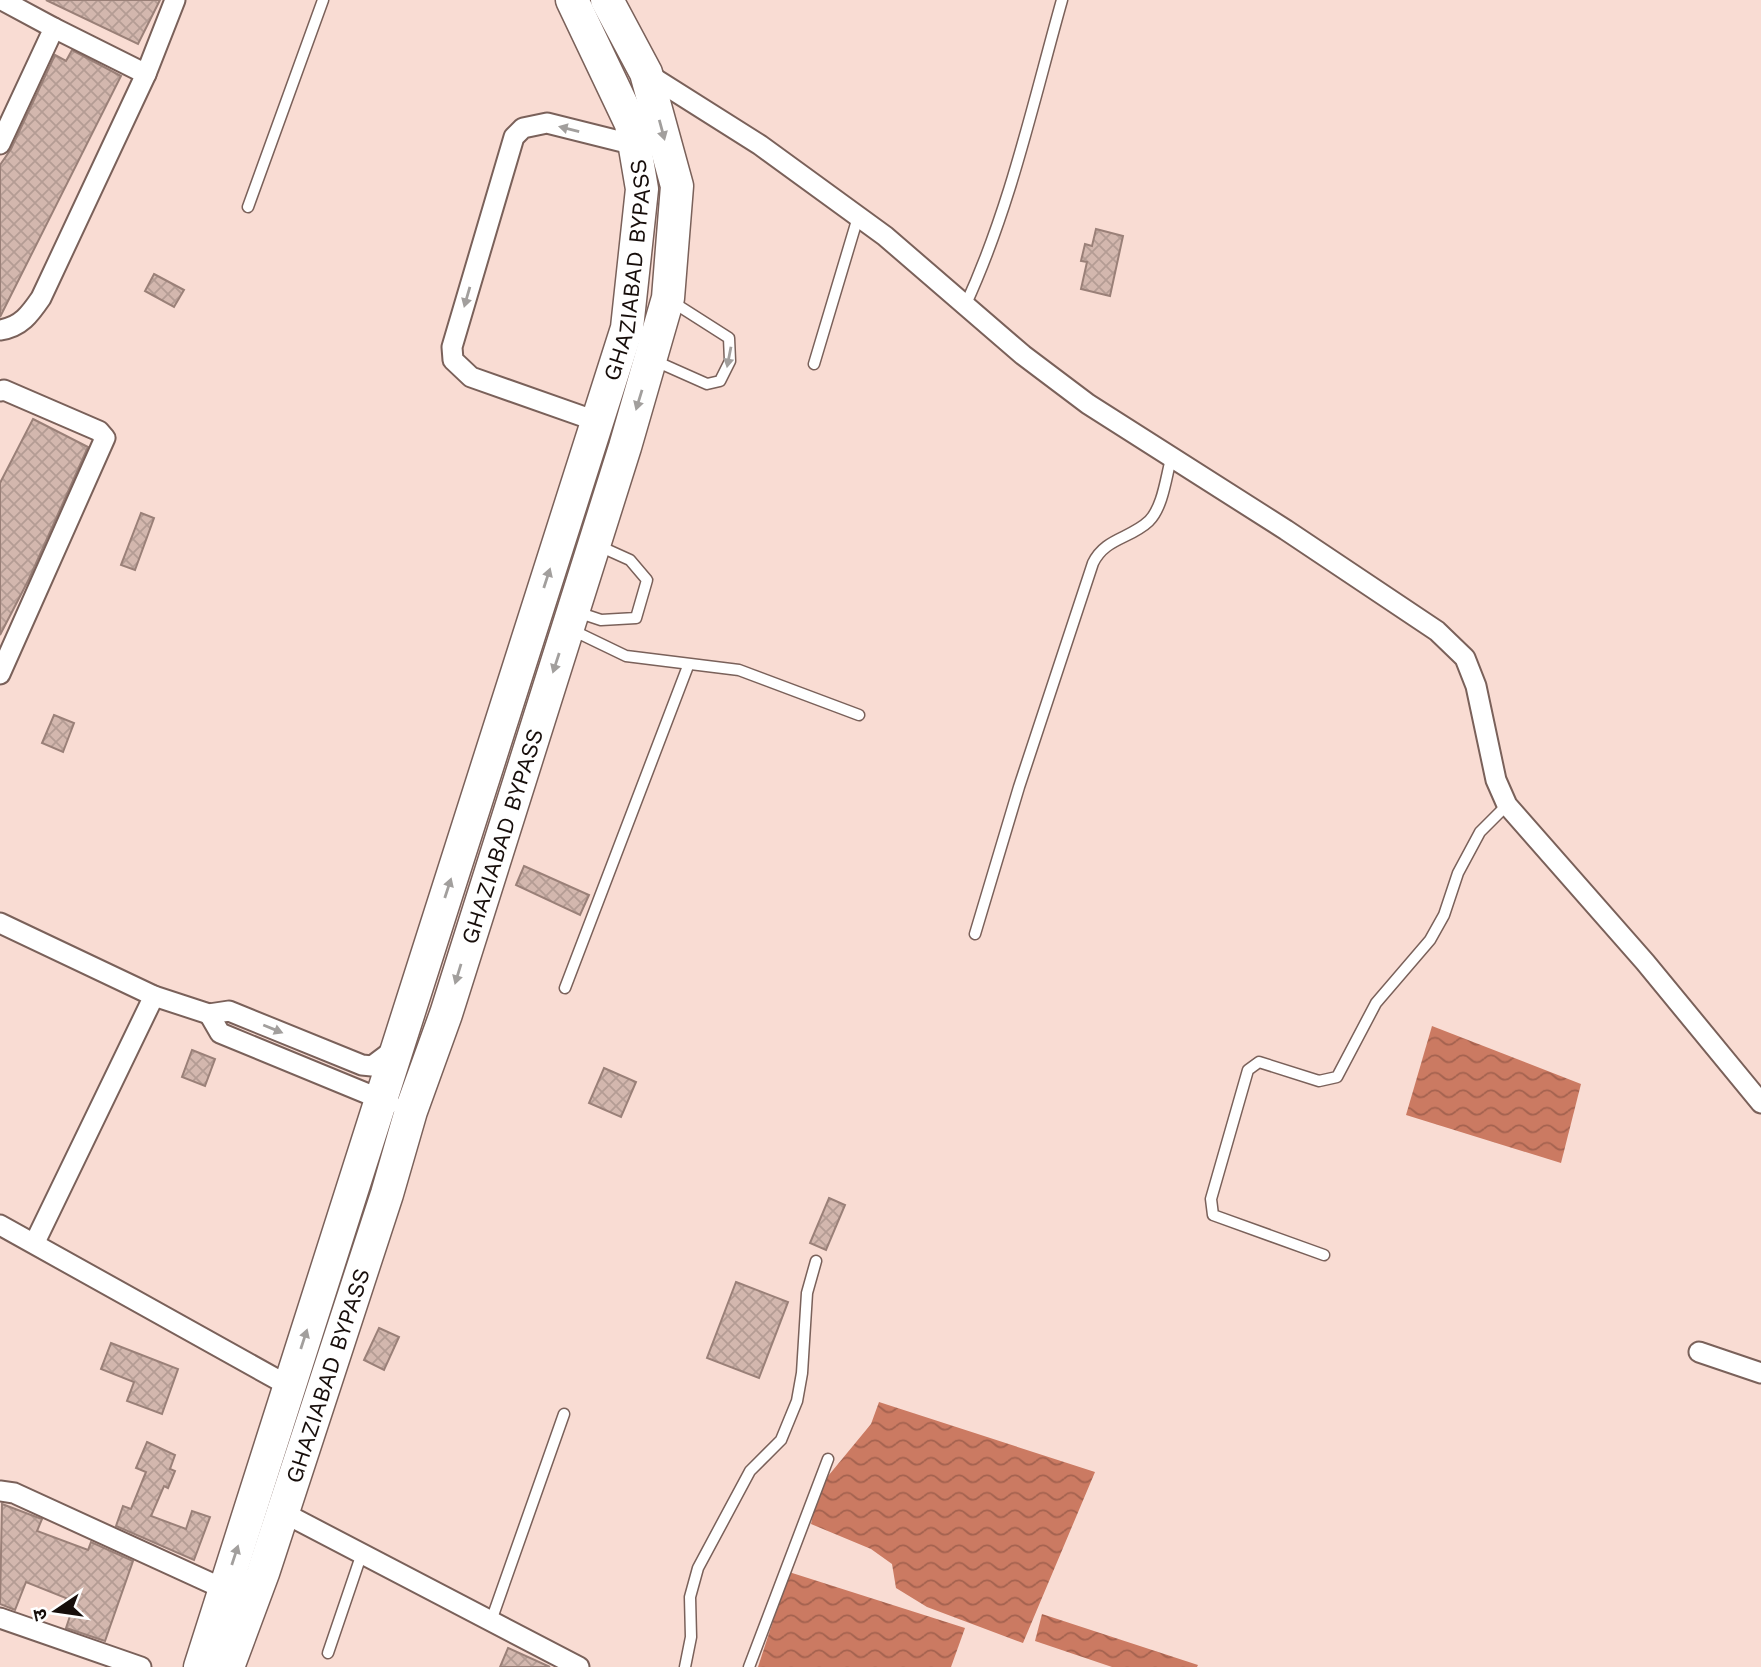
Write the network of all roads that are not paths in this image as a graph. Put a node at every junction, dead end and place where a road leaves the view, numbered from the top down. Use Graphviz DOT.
graph roads {
  1 [pos="2,0"];
  2 [pos="176,0"];
  3 [pos="324,0"];
  4 [pos="572,0"];
  5 [pos="607,0"];
  6 [pos="1062,0"];
  7 [pos="54,28"];
  8 [pos="646,73"];
  9 [pos="146,74"];
  10 [pos="0,144"];
  11 [pos="635,145"];
  12 [pos="248,207"];
  13 [pos="858,217"];
  14 [pos="668,298"];
  15 [pos="964,307"];
  16 [pos="0,330"];
  17 [pos="651,360"];
  18 [pos="814,364"];
  19 [pos="0,391"];
  20 [pos="596,421"];
  21 [pos="1171,458"];
  22 [pos="592,543"];
  23 [pos="570,619"];
  24 [pos="688,666"];
  25 [pos="0,674"];
  26 [pos="859,715"];
  27 [pos="482,782"];
  28 [pos="515,796"];
  29 [pos="1507,805"];
  30 [pos="0,923"];
  31 [pos="975,934"];
  32 [pos="565,988"];
  33 [pos="154,996"];
  34 [pos="208,1014"];
  35 [pos="397,1047"];
  36 [pos="380,1099"];
  37 [pos="1761,1103"];
  38 [pos="411,1111"];
  39 [pos="0,1225"];
  40 [pos="35,1242"];
  41 [pos="1324,1255"];
  42 [pos="816,1261"];
  43 [pos="1699,1352"];
  44 [pos="1761,1373"];
  45 [pos="289,1385"];
  46 [pos="564,1414"];
  47 [pos="828,1459"];
  48 [pos="0,1491"];
  49 [pos="282,1513"];
  50 [pos="362,1553"];
  51 [pos="224,1589"];
  52 [pos="0,1618"];
  53 [pos="491,1621"];
  54 [pos="328,1653"];
  55 [pos="141,1667"];
  56 [pos="200,1667"];
  57 [pos="228,1667"];
  58 [pos="579,1667"];
  59 [pos="685,1667"];
  60 [pos="749,1667"];
  1 -- 7 [label="street"];
  2 -- 9 [label="street"];
  3 -- 12 [label="lane"];
  4 -- 11 [label="highway, GHAZIABAD BYPASS"];
  5 -- 8 [label="highway, GHAZIABAD BYPASS"];
  6 -- 15 [label="lane"];
  7 -- 9 [label="street"];
  7 -- 10 [label="street"];
  8 -- 13 [label="street"];
  8 -- 14 [label="highway, GHAZIABAD BYPASS, one-way"];
  9 -- 16 [label="street"];
  11 -- 20 [label="highway, GHAZIABAD BYPASS"];
  11 -- 20 [label="street, one-way"];
  13 -- 15 [label="street"];
  13 -- 18 [label="lane"];
  14 -- 17 [label="highway, GHAZIABAD BYPASS"];
  14 -- 17 [label="lane, one-way"];
  15 -- 21 [label="street"];
  17 -- 22 [label="highway, GHAZIABAD BYPASS, one-way"];
  19 -- 25 [label="street"];
  27 -- 20 [label="highway, GHAZIABAD BYPASS, one-way"];
  21 -- 29 [label="street"];
  21 -- 31 [label="lane"];
  22 -- 23 [label="highway, GHAZIABAD BYPASS"];
  22 -- 23 [label="lane"];
  23 -- 24 [label="lane"];
  23 -- 28 [label="highway, GHAZIABAD BYPASS, one-way"];
  24 -- 26 [label="lane"];
  24 -- 32 [label="lane"];
  27 -- 28 [label="highway"];
  35 -- 27 [label="highway, GHAZIABAD BYPASS, one-way"];
  28 -- 38 [label="highway, GHAZIABAD BYPASS, one-way"];
  29 -- 37 [label="street"];
  29 -- 41 [label="lane"];
  30 -- 33 [label="street"];
  33 -- 34 [label="street"];
  33 -- 40 [label="street"];
  34 -- 35 [label="street, one-way"];
  34 -- 36 [label="street"];
  35 -- 36 [label="highway, GHAZIABAD BYPASS"];
  36 -- 38 [label="street"];
  45 -- 36 [label="highway, GHAZIABAD BYPASS, one-way"];
  38 -- 49 [label="highway, GHAZIABAD BYPASS"];
  39 -- 40 [label="street"];
  40 -- 45 [label="street"];
  42 -- 59 [label="lane"];
  43 -- 44 [label="street"];
  51 -- 45 [label="highway, GHAZIABAD BYPASS, one-way"];
  46 -- 53 [label="lane"];
  47 -- 60 [label="lane"];
  48 -- 51 [label="street"];
  49 -- 50 [label="street"];
  49 -- 57 [label="highway, GHAZIABAD BYPASS"];
  50 -- 53 [label="street"];
  50 -- 54 [label="lane"];
  51 -- 56 [label="highway, GHAZIABAD BYPASS"];
  52 -- 55 [label="street"];
  53 -- 58 [label="street"];
}
